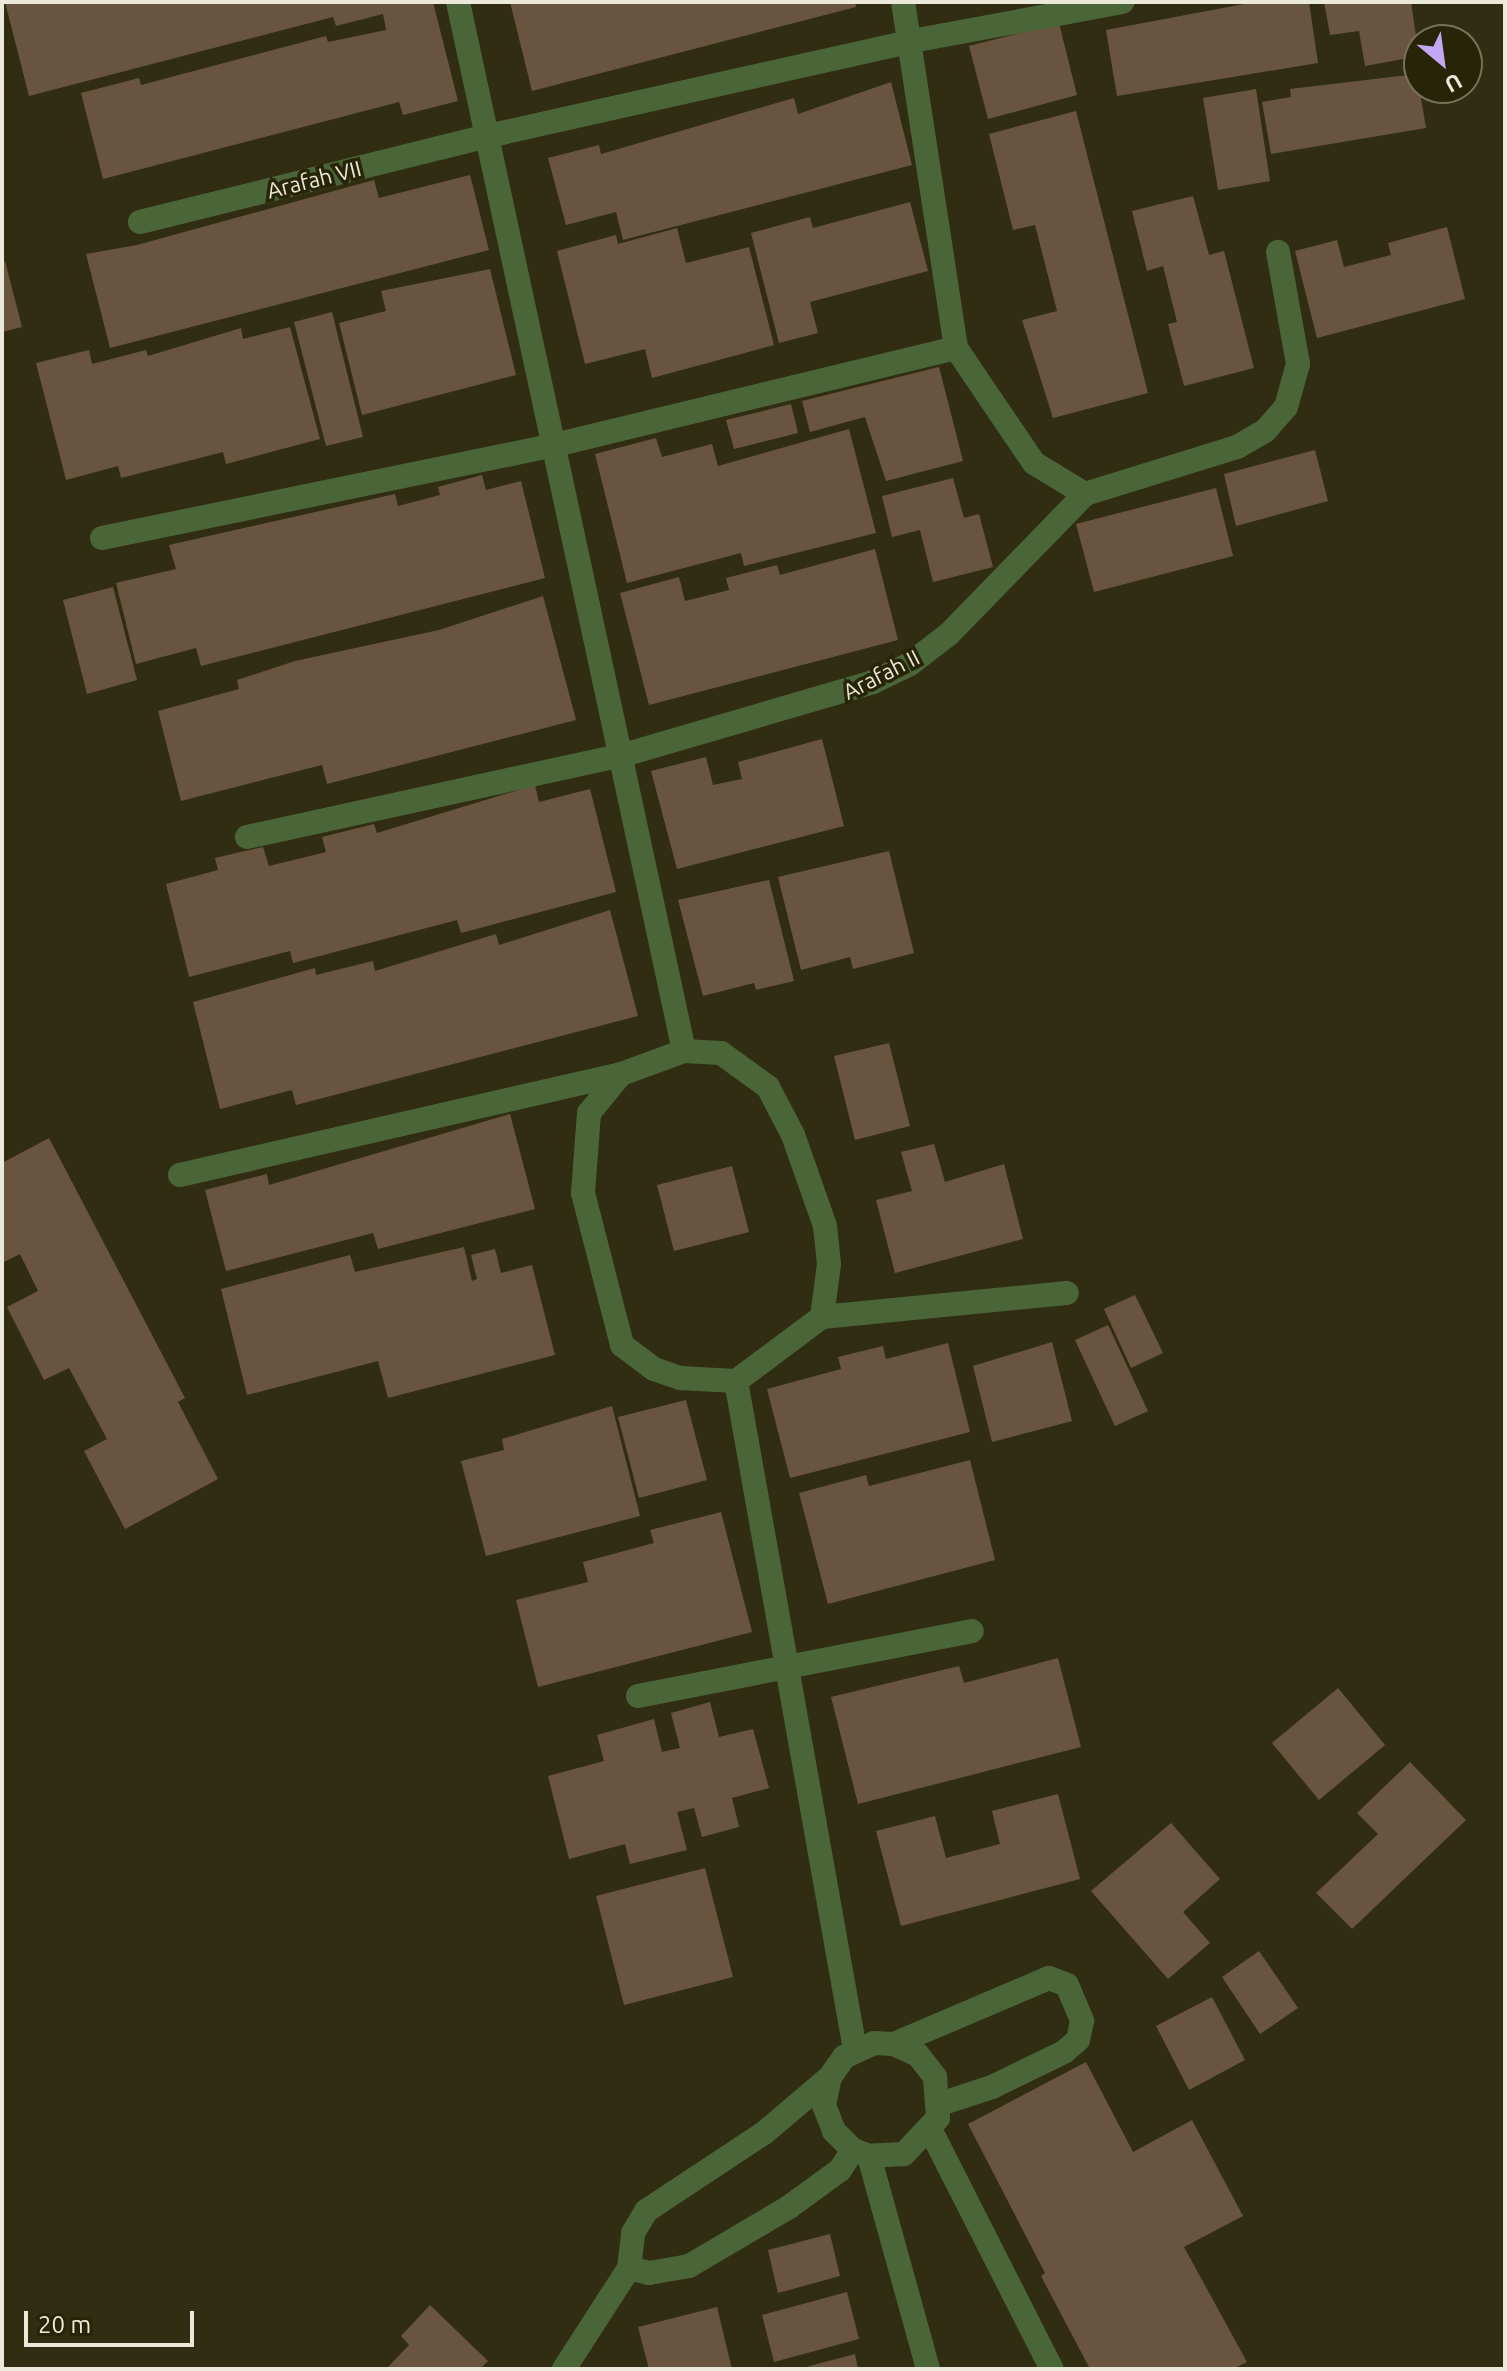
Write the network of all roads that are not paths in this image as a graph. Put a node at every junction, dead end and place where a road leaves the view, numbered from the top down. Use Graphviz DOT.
graph roads {
  1 [pos="458,2"];
  2 [pos="903,2"];
  3 [pos="1122,2"];
  4 [pos="912,41"];
  5 [pos="488,136"];
  6 [pos="140,222"];
  7 [pos="1278,252"];
  8 [pos="956,348"];
  9 [pos="555,445"];
  10 [pos="1085,494"];
  11 [pos="102,538"];
  12 [pos="620,756"];
  13 [pos="247,837"];
  14 [pos="684,1051"];
  15 [pos="621,1074"];
  16 [pos="180,1175"];
  17 [pos="1067,1293"];
  18 [pos="822,1317"];
  19 [pos="736,1381"];
  20 [pos="972,1631"];
  21 [pos="788,1669"];
  22 [pos="638,1696"];
  23 [pos="894,2044"];
  24 [pos="855,2050"];
  25 [pos="830,2077"];
  26 [pos="940,2104"];
  27 [pos="931,2131"];
  28 [pos="861,2153"];
  29 [pos="629,2268"];
  30 [pos="564,2369"];
  31 [pos="928,2369"];
  32 [pos="1052,2369"];
  1 -- 5 [label="street"];
  2 -- 4 [label="street"];
  3 -- 4 [label="street, Arafah VII"];
  4 -- 5 [label="street, Arafah VII"];
  4 -- 8 [label="street"];
  5 -- 6 [label="street, Arafah VII"];
  5 -- 9 [label="street"];
  7 -- 10 [label="street"];
  8 -- 9 [label="street"];
  8 -- 10 [label="street"];
  9 -- 11 [label="street"];
  9 -- 12 [label="street"];
  10 -- 12 [label="street, Arafah II"];
  12 -- 13 [label="street, Arafah II"];
  12 -- 14 [label="street"];
  14 -- 15 [label="street"];
  14 -- 18 [label="street"];
  15 -- 16 [label="street"];
  15 -- 19 [label="street"];
  17 -- 18 [label="street"];
  18 -- 19 [label="street"];
  19 -- 21 [label="street"];
  20 -- 21 [label="street"];
  21 -- 22 [label="street"];
  21 -- 24 [label="street"];
  23 -- 24 [label="street"];
  23 -- 26 [label="street"];
  23 -- 26 [label="street"];
  24 -- 25 [label="street"];
  25 -- 28 [label="street"];
  25 -- 29 [label="street"];
  26 -- 27 [label="street"];
  27 -- 28 [label="street"];
  27 -- 32 [label="street"];
  28 -- 29 [label="street"];
  28 -- 31 [label="street"];
  29 -- 30 [label="street"];
}
